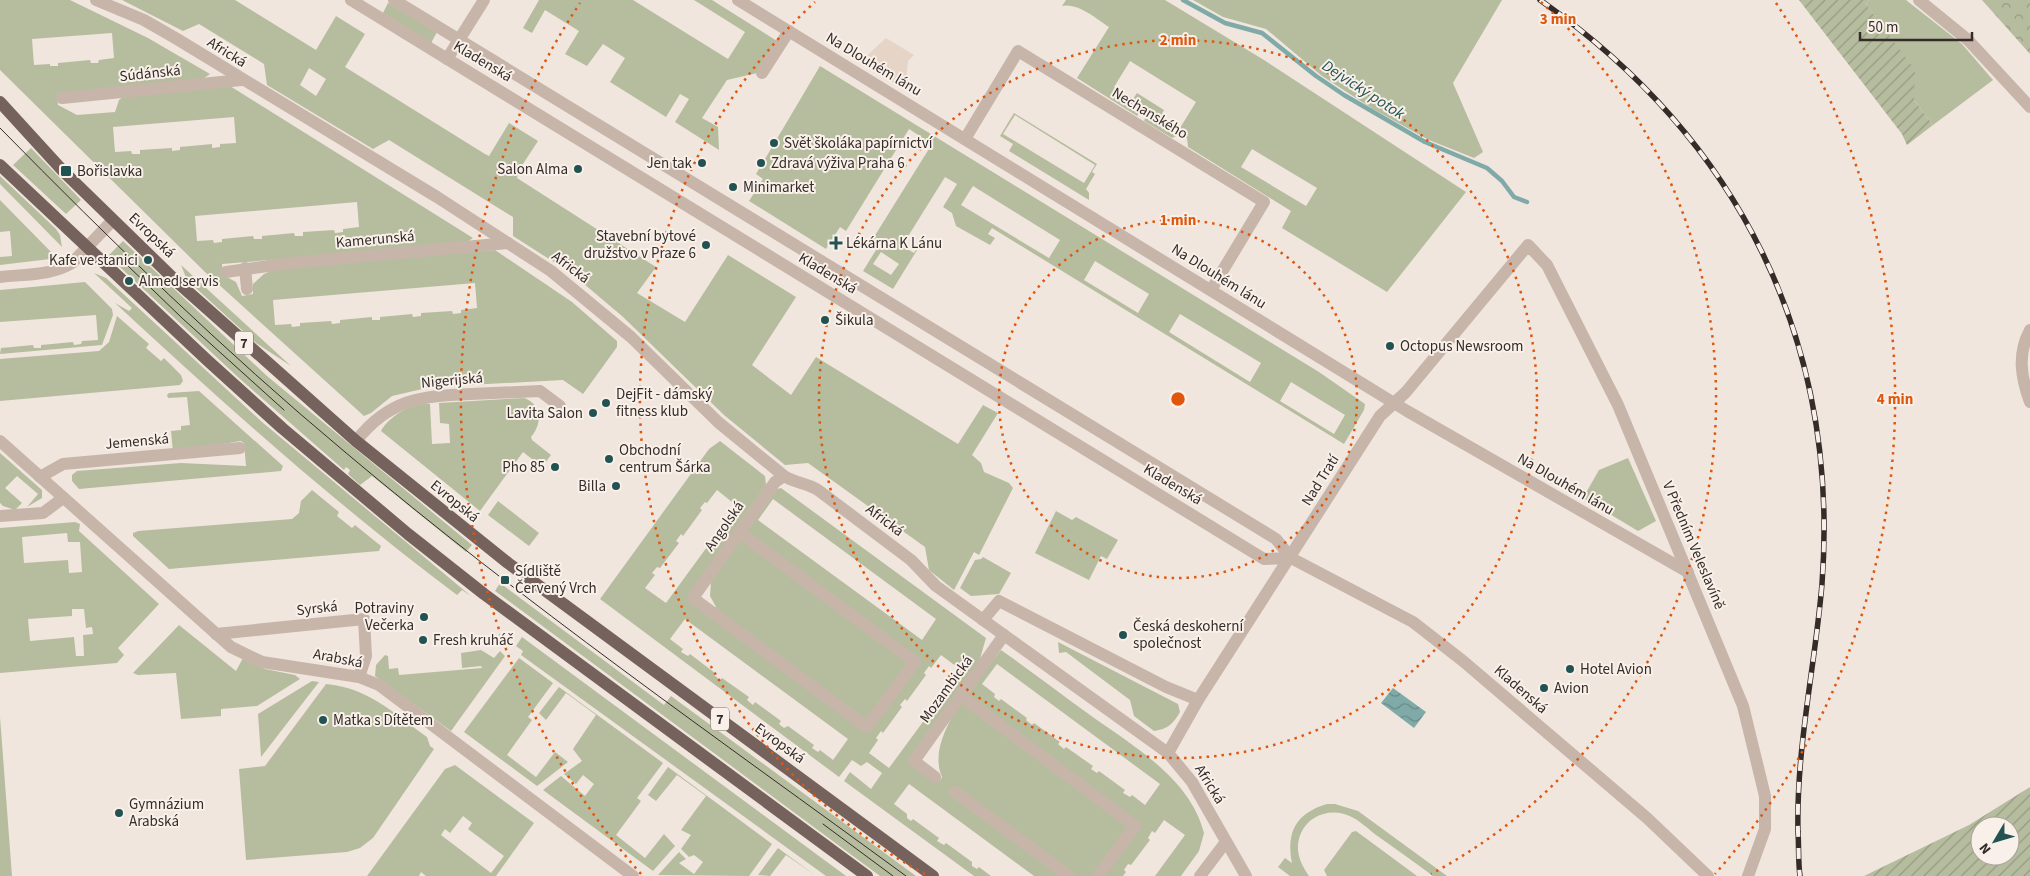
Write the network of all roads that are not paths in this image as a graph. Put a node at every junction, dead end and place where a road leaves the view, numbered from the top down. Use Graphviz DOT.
graph roads {
  1 [pos="96,0"];
  2 [pos="351,0"];
  3 [pos="394,0"];
  4 [pos="484,0"];
  5 [pos="738,0"];
  6 [pos="1919,0"];
  7 [pos="789,31"];
  8 [pos="459,40"];
  9 [pos="447,59"];
  10 [pos="762,73"];
  11 [pos="241,80"];
  12 [pos="62,98"];
  13 [pos="0,102"];
  14 [pos="2030,108"];
  15 [pos="965,139"];
  16 [pos="0,165"];
  17 [pos="112,220"];
  18 [pos="508,243"];
  19 [pos="1528,245"];
  20 [pos="86,248"];
  21 [pos="245,268"];
  22 [pos="226,272"];
  23 [pos="0,276"];
  24 [pos="247,289"];
  25 [pos="1211,290"];
  26 [pos="2030,330"];
  27 [pos="1394,402"];
  28 [pos="2030,402"];
  29 [pos="560,406"];
  30 [pos="0,441"];
  31 [pos="356,441"];
  32 [pos="240,448"];
  33 [pos="784,476"];
  34 [pos="40,477"];
  35 [pos="63,498"];
  36 [pos="0,516"];
  37 [pos="739,532"];
  38 [pos="1292,558"];
  39 [pos="1688,572"];
  40 [pos="983,620"];
  41 [pos="216,634"];
  42 [pos="1004,635"];
  43 [pos="359,677"];
  44 [pos="961,696"];
  45 [pos="1198,700"];
  46 [pos="1168,753"];
  47 [pos="935,777"];
  48 [pos="954,792"];
  49 [pos="1225,842"];
  50 [pos="633,876"];
  51 [pos="866,876"];
  52 [pos="933,876"];
  53 [pos="1069,876"];
  54 [pos="1098,876"];
  55 [pos="1200,876"];
  56 [pos="1246,876"];
  57 [pos="1708,876"];
  58 [pos="1748,876"];
  1 -- 11 [label="street, Africká"];
  2 -- 9 [label="street, Kladenská"];
  3 -- 8 [label="street, Kladenská"];
  4 -- 8 [label="street"];
  5 -- 7 [label="street, Na Dlouhém lánu"];
  6 -- 14 [label="street"];
  7 -- 10 [label="street"];
  7 -- 15 [label="street, Na Dlouhém lánu"];
  8 -- 9 [label="street"];
  8 -- 38 [label="street, Kladenská"];
  9 -- 38 [label="street, Kladenská"];
  11 -- 12 [label="street, Súdánská"];
  11 -- 18 [label="street, Africká"];
  13 -- 17 [label="main road, Evropská / 7"];
  15 -- 25 [label="street, Na Dlouhém lánu"];
  15 -- 25 [label="street, Nechanského"];
  16 -- 20 [label="main road"];
  17 -- 20 [label="street"];
  17 -- 31 [label="main road, Evropská / 7"];
  18 -- 21 [label="street, Kamerunská"];
  18 -- 33 [label="street, Africká"];
  19 -- 27 [label="street, Nad Tratí"];
  19 -- 39 [label="street, V Předním Veleslavíně"];
  20 -- 23 [label="street"];
  20 -- 51 [label="main road"];
  21 -- 22 [label="street, Kamerunská"];
  21 -- 24 [label="street"];
  25 -- 27 [label="street, Na Dlouhém lánu"];
  26 -- 28 [label="street"];
  27 -- 38 [label="street, Nad Tratí"];
  27 -- 39 [label="street, Na Dlouhém lánu"];
  29 -- 31 [label="street, Nigerijská"];
  30 -- 34 [label="street, Arabská"];
  31 -- 52 [label="main road, Evropská / 7"];
  32 -- 34 [label="street, Jemenská"];
  33 -- 37 [label="street, Angolská"];
  33 -- 40 [label="street, Africká"];
  34 -- 35 [label="street, Arabská"];
  35 -- 36 [label="street"];
  35 -- 41 [label="street, Arabská"];
  37 -- 37 [label="street, Angolská"];
  38 -- 45 [label="street, Nad Tratí"];
  38 -- 57 [label="street, Kladenská"];
  39 -- 58 [label="street, V Předním Veleslavíně"];
  40 -- 42 [label="street, Africká"];
  40 -- 45 [label="street"];
  41 -- 43 [label="street, Arabská"];
  41 -- 43 [label="street, Syrská"];
  42 -- 44 [label="street, Mozambická"];
  42 -- 46 [label="street, Africká"];
  43 -- 50 [label="street, Arabská"];
  44 -- 47 [label="street, Mozambická"];
  44 -- 54 [label="street"];
  45 -- 46 [label="street, Nad Tratí"];
  46 -- 49 [label="street, Africká"];
  48 -- 53 [label="street"];
  49 -- 55 [label="street"];
  49 -- 56 [label="street, Africká"];
}
